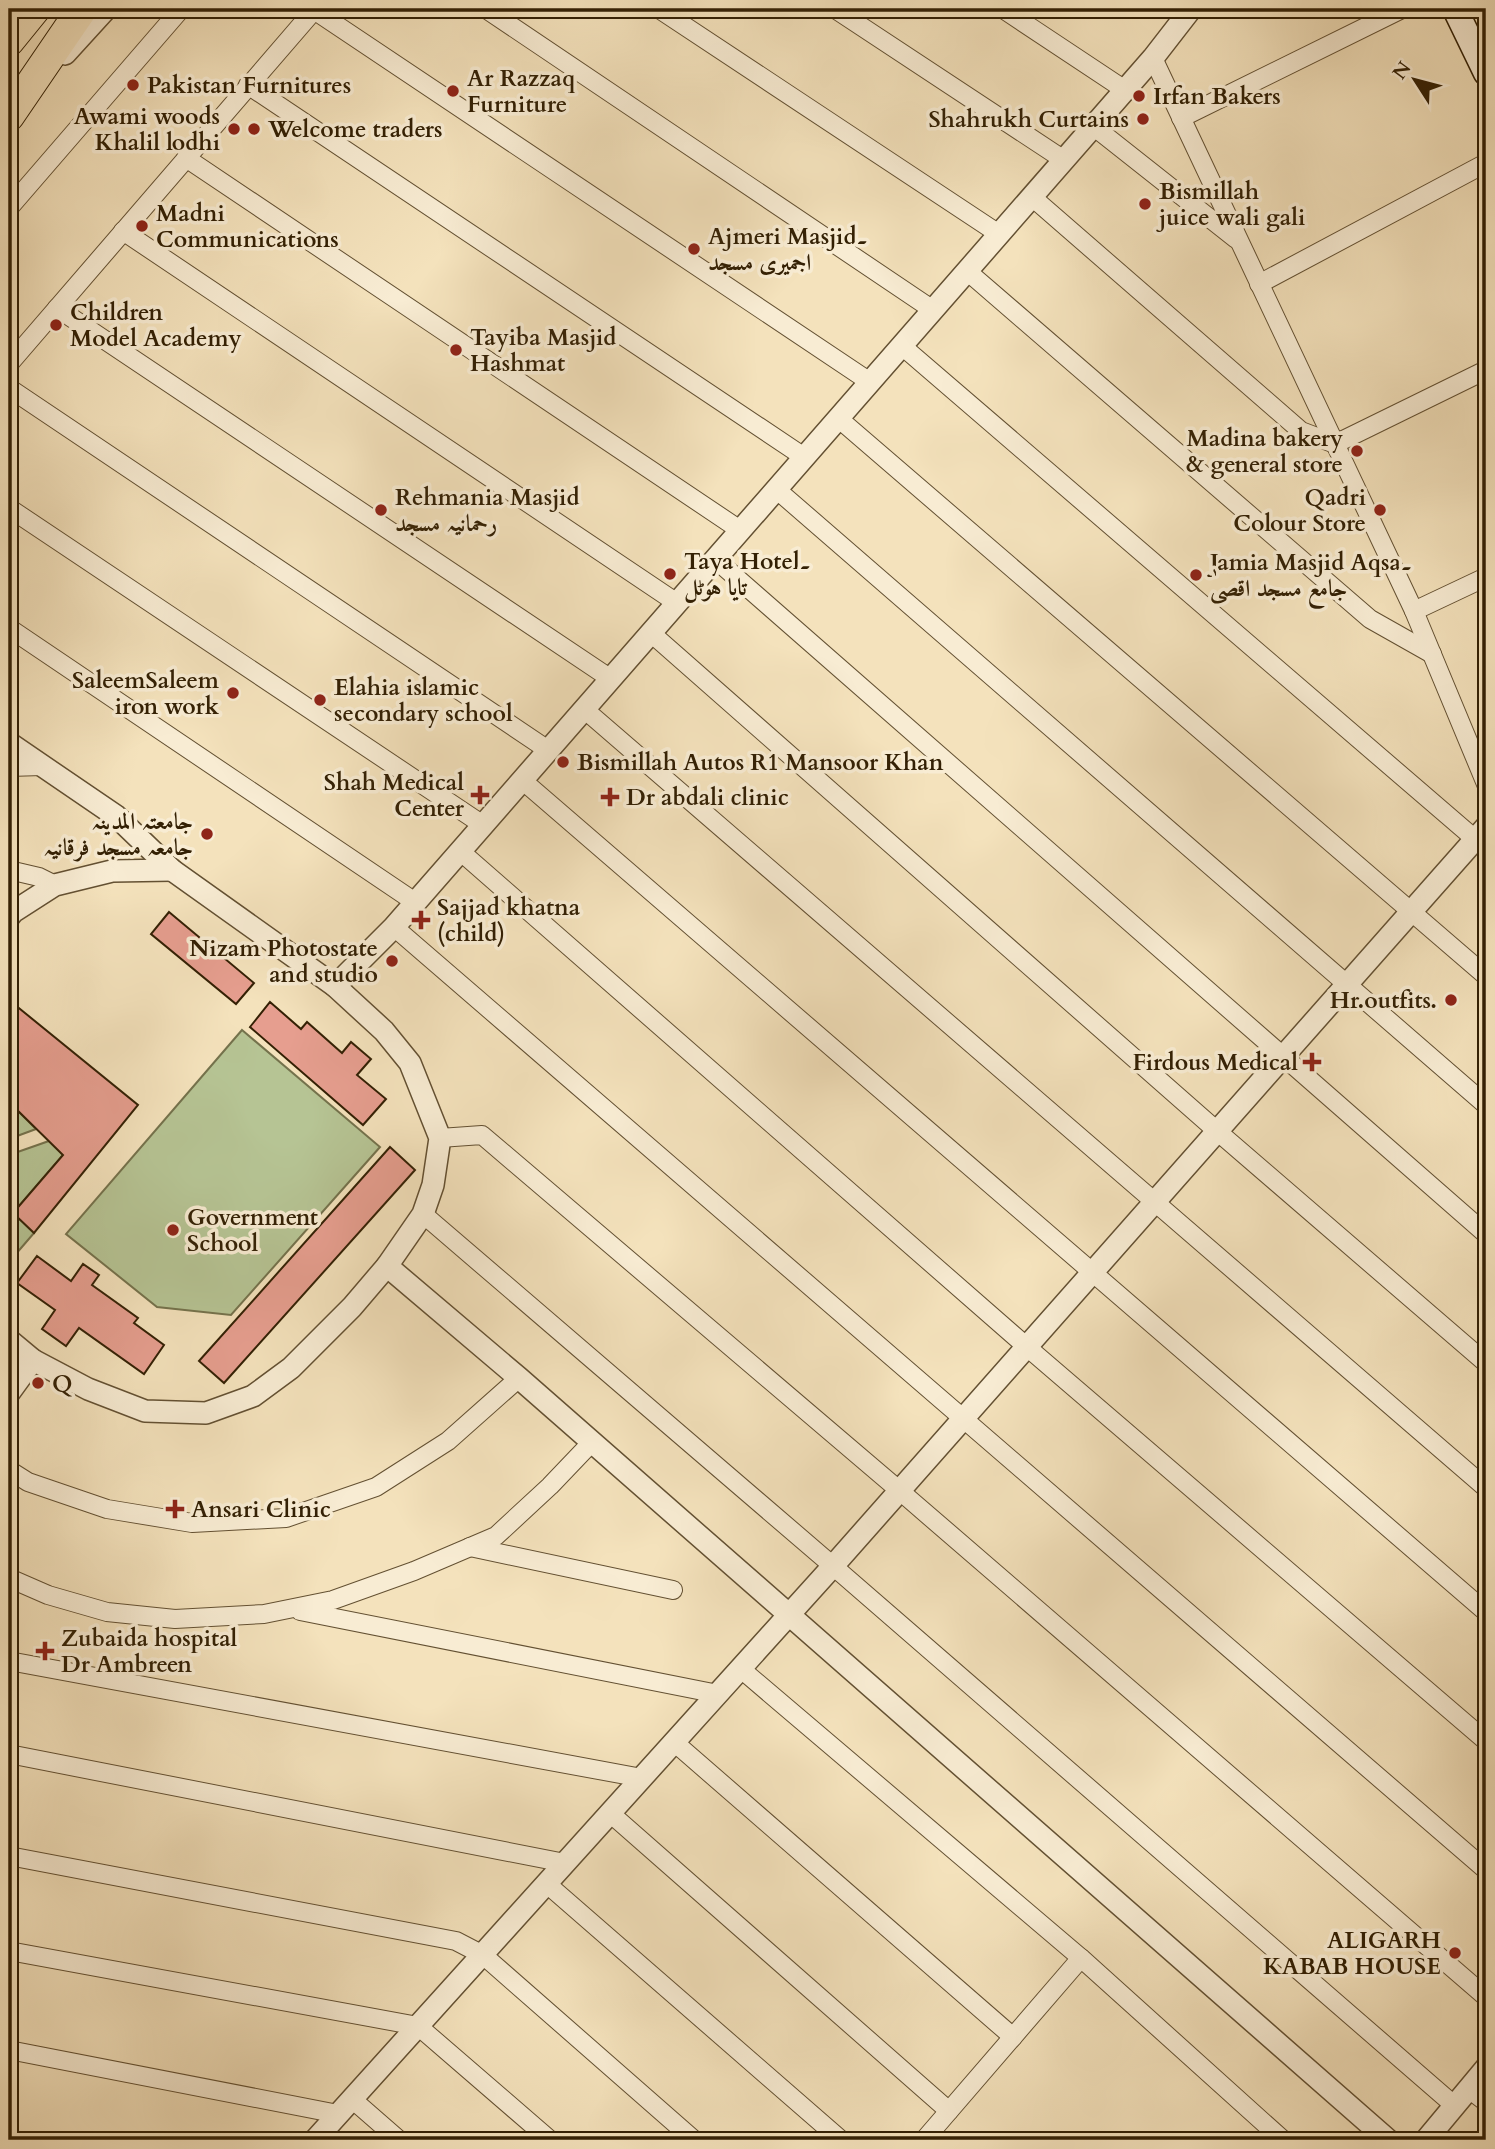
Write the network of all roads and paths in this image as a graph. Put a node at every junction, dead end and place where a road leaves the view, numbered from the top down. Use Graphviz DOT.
graph roads {
  1 [pos="35,9"];
  2 [pos="82,9"];
  3 [pos="106,9"];
  4 [pos="181,9"];
  5 [pos="486,9"];
  6 [pos="659,9"];
  7 [pos="835,9"];
  8 [pos="1003,9"];
  9 [pos="1191,9"];
  10 [pos="1402,9"];
  11 [pos="1455,9"];
  12 [pos="315,10"];
  13 [pos="9,41"];
  14 [pos="1153,58"];
  15 [pos="1486,73"];
  16 [pos="248,85"];
  17 [pos="1125,90"];
  18 [pos="10,114"];
  19 [pos="1181,118"];
  20 [pos="1093,126"];
  21 [pos="186,158"];
  22 [pos="1063,160"];
  23 [pos="1486,163"];
  24 [pos="1032,197"];
  25 [pos="9,208"];
  26 [pos="123,231"];
  27 [pos="999,234"];
  28 [pos="1239,241"];
  29 [pos="967,271"];
  30 [pos="1259,284"];
  31 [pos="57,307"];
  32 [pos="933,310"];
  33 [pos="902,346"];
  34 [pos="9,364"];
  35 [pos="1486,370"];
  36 [pos="870,382"];
  37 [pos="9,388"];
  38 [pos="838,418"];
  39 [pos="1335,444"];
  40 [pos="804,457"];
  41 [pos="776,489"];
  42 [pos="9,508"];
  43 [pos="740,530"];
  44 [pos="715,559"];
  45 [pos="1486,577"];
  46 [pos="677,603"];
  47 [pos="1414,611"];
  48 [pos="9,628"];
  49 [pos="651,633"];
  50 [pos="1432,654"];
  51 [pos="611,679"];
  52 [pos="584,709"];
  53 [pos="9,743"];
  54 [pos="548,750"];
  55 [pos="43,766"];
  56 [pos="9,767"];
  57 [pos="522,780"];
  58 [pos="1486,784"];
  59 [pos="483,825"];
  60 [pos="1481,833"];
  61 [pos="460,851"];
  62 [pos="9,870"];
  63 [pos="172,870"];
  64 [pos="55,885"];
  65 [pos="415,902"];
  66 [pos="1411,912"];
  67 [pos="9,917"];
  68 [pos="394,927"];
  69 [pos="1486,976"];
  70 [pos="1347,984"];
  71 [pos="335,986"];
  72 [pos="1283,1057"];
  73 [pos="1486,1105"];
  74 [pos="1217,1131"];
  75 [pos="440,1138"];
  76 [pos="1156,1201"];
  77 [pos="423,1214"];
  78 [pos="1486,1234"];
  79 [pos="387,1266"];
  80 [pos="1092,1273"];
  81 [pos="9,1340"];
  82 [pos="1027,1347"];
  83 [pos="33,1360"];
  84 [pos="1486,1363"];
  85 [pos="519,1377"];
  86 [pos="9,1393"];
  87 [pos="963,1419"];
  88 [pos="592,1442"];
  89 [pos="9,1470"];
  90 [pos="1486,1488"];
  91 [pos="900,1491"];
  92 [pos="470,1547"];
  93 [pos="833,1566"];
  94 [pos="9,1578"];
  95 [pos="673,1590"];
  96 [pos="289,1609"];
  97 [pos="1486,1612"];
  98 [pos="789,1615"];
  99 [pos="9,1661"];
  100 [pos="741,1669"];
  101 [pos="718,1694"];
  102 [pos="1486,1741"];
  103 [pos="674,1742"];
  104 [pos="9,1754"];
  105 [pos="642,1778"];
  106 [pos="610,1813"];
  107 [pos="9,1856"];
  108 [pos="565,1863"];
  109 [pos="1486,1870"];
  110 [pos="547,1884"];
  111 [pos="9,1951"];
  112 [pos="483,1955"];
  113 [pos="1081,1958"];
  114 [pos="1486,1997"];
  115 [pos="418,2026"];
  116 [pos="1013,2037"];
  117 [pos="9,2050"];
  118 [pos="1486,2068"];
  119 [pos="1462,2097"];
  120 [pos="1486,2102"];
  121 [pos="345,2107"];
  122 [pos="950,2111"];
  123 [pos="315,2140"];
  124 [pos="399,2140"];
  125 [pos="550,2140"];
  126 [pos="694,2140"];
  127 [pos="841,2140"];
  128 [pos="924,2140"];
  129 [pos="1283,2140"];
  130 [pos="1388,2140"];
  131 [pos="1426,2140"];
  1 -- 13 [label="highway"];
  2 -- 18 [label="highway"];
  3 -- 18 [label="street"];
  4 -- 25 [label="street"];
  5 -- 32 [label="street"];
  6 -- 27 [label="street"];
  7 -- 22 [label="street"];
  8 -- 17 [label="street"];
  9 -- 14 [label="street"];
  10 -- 19 [label="street"];
  11 -- 15 [label="main road"];
  12 -- 16 [label="street"];
  12 -- 36 [label="street"];
  14 -- 17 [label="street"];
  14 -- 19 [label="street"];
  16 -- 21 [label="street"];
  16 -- 40 [label="street"];
  17 -- 20 [label="street"];
  19 -- 28 [label="street"];
  20 -- 22 [label="street"];
  20 -- 28 [label="street"];
  21 -- 26 [label="street"];
  21 -- 43 [label="street"];
  22 -- 24 [label="street"];
  23 -- 30 [label="street"];
  24 -- 27 [label="street"];
  24 -- 39 [label="street"];
  26 -- 31 [label="street"];
  26 -- 46 [label="street"];
  27 -- 29 [label="street"];
  28 -- 30 [label="street"];
  29 -- 32 [label="street"];
  29 -- 50 [label="street"];
  30 -- 39 [label="street"];
  31 -- 34 [label="street"];
  31 -- 51 [label="street"];
  32 -- 33 [label="street"];
  33 -- 36 [label="street"];
  33 -- 60 [label="street"];
  35 -- 39 [label="street"];
  36 -- 38 [label="street"];
  37 -- 54 [label="street"];
  38 -- 40 [label="street"];
  38 -- 66 [label="street"];
  39 -- 47 [label="street"];
  40 -- 41 [label="street"];
  41 -- 43 [label="street"];
  41 -- 70 [label="street"];
  42 -- 59 [label="street"];
  43 -- 44 [label="street"];
  44 -- 46 [label="street"];
  44 -- 72 [label="street"];
  45 -- 47 [label="street"];
  46 -- 49 [label="street"];
  47 -- 50 [label="street"];
  48 -- 65 [label="street"];
  49 -- 51 [label="street"];
  49 -- 74 [label="street"];
  50 -- 58 [label="street"];
  51 -- 52 [label="street"];
  52 -- 54 [label="street"];
  52 -- 76 [label="street"];
  53 -- 55 [label="street"];
  54 -- 57 [label="street"];
  55 -- 56 [label="street"];
  55 -- 63 [label="street"];
  57 -- 59 [label="street"];
  57 -- 80 [label="street"];
  59 -- 61 [label="street"];
  60 -- 66 [label="street"];
  61 -- 65 [label="street"];
  61 -- 82 [label="street"];
  62 -- 64 [label="street"];
  63 -- 64 [label="street"];
  63 -- 71 [label="street"];
  64 -- 67 [label="street"];
  65 -- 68 [label="street"];
  66 -- 69 [label="street"];
  66 -- 70 [label="street"];
  68 -- 71 [label="street"];
  68 -- 87 [label="street"];
  70 -- 72 [label="street"];
  70 -- 73 [label="street"];
  71 -- 75 [label="street"];
  72 -- 74 [label="street"];
  72 -- 78 [label="street"];
  74 -- 76 [label="street"];
  74 -- 84 [label="street"];
  75 -- 77 [label="street"];
  75 -- 91 [label="street"];
  76 -- 80 [label="street"];
  76 -- 90 [label="street"];
  77 -- 79 [label="street"];
  77 -- 93 [label="street"];
  79 -- 83 [label="street"];
  79 -- 85 [label="street"];
  80 -- 82 [label="street"];
  80 -- 97 [label="street"];
  81 -- 83 [label="street"];
  82 -- 87 [label="street"];
  82 -- 102 [label="street"];
  83 -- 86 [label="street"];
  85 -- 88 [label="street"];
  85 -- 89 [label="street"];
  87 -- 91 [label="street"];
  87 -- 109 [label="street"];
  88 -- 92 [label="street"];
  88 -- 98 [label="street"];
  91 -- 93 [label="street"];
  91 -- 114 [label="street"];
  92 -- 95 [label="street"];
  92 -- 96 [label="street"];
  93 -- 98 [label="street"];
  93 -- 119 [label="street"];
  94 -- 96 [label="street"];
  96 -- 101 [label="street"];
  98 -- 100 [label="street"];
  98 -- 130 [label="street"];
  99 -- 105 [label="street"];
  100 -- 101 [label="street"];
  100 -- 113 [label="street"];
  101 -- 103 [label="street"];
  103 -- 105 [label="street"];
  103 -- 116 [label="street"];
  104 -- 108 [label="street"];
  105 -- 106 [label="street"];
  106 -- 108 [label="street"];
  106 -- 122 [label="street"];
  107 -- 112 [label="street"];
  108 -- 110 [label="street"];
  110 -- 112 [label="street"];
  110 -- 127 [label="street"];
  111 -- 115 [label="street"];
  112 -- 115 [label="street"];
  112 -- 126 [label="street"];
  113 -- 116 [label="street"];
  113 -- 129 [label="street"];
  115 -- 121 [label="street"];
  115 -- 125 [label="street"];
  116 -- 122 [label="street"];
  117 -- 121 [label="street"];
  118 -- 119 [label="street"];
  119 -- 120 [label="street"];
  119 -- 131 [label="street"];
  121 -- 123 [label="street"];
  121 -- 124 [label="street"];
  122 -- 128 [label="street"];
}
